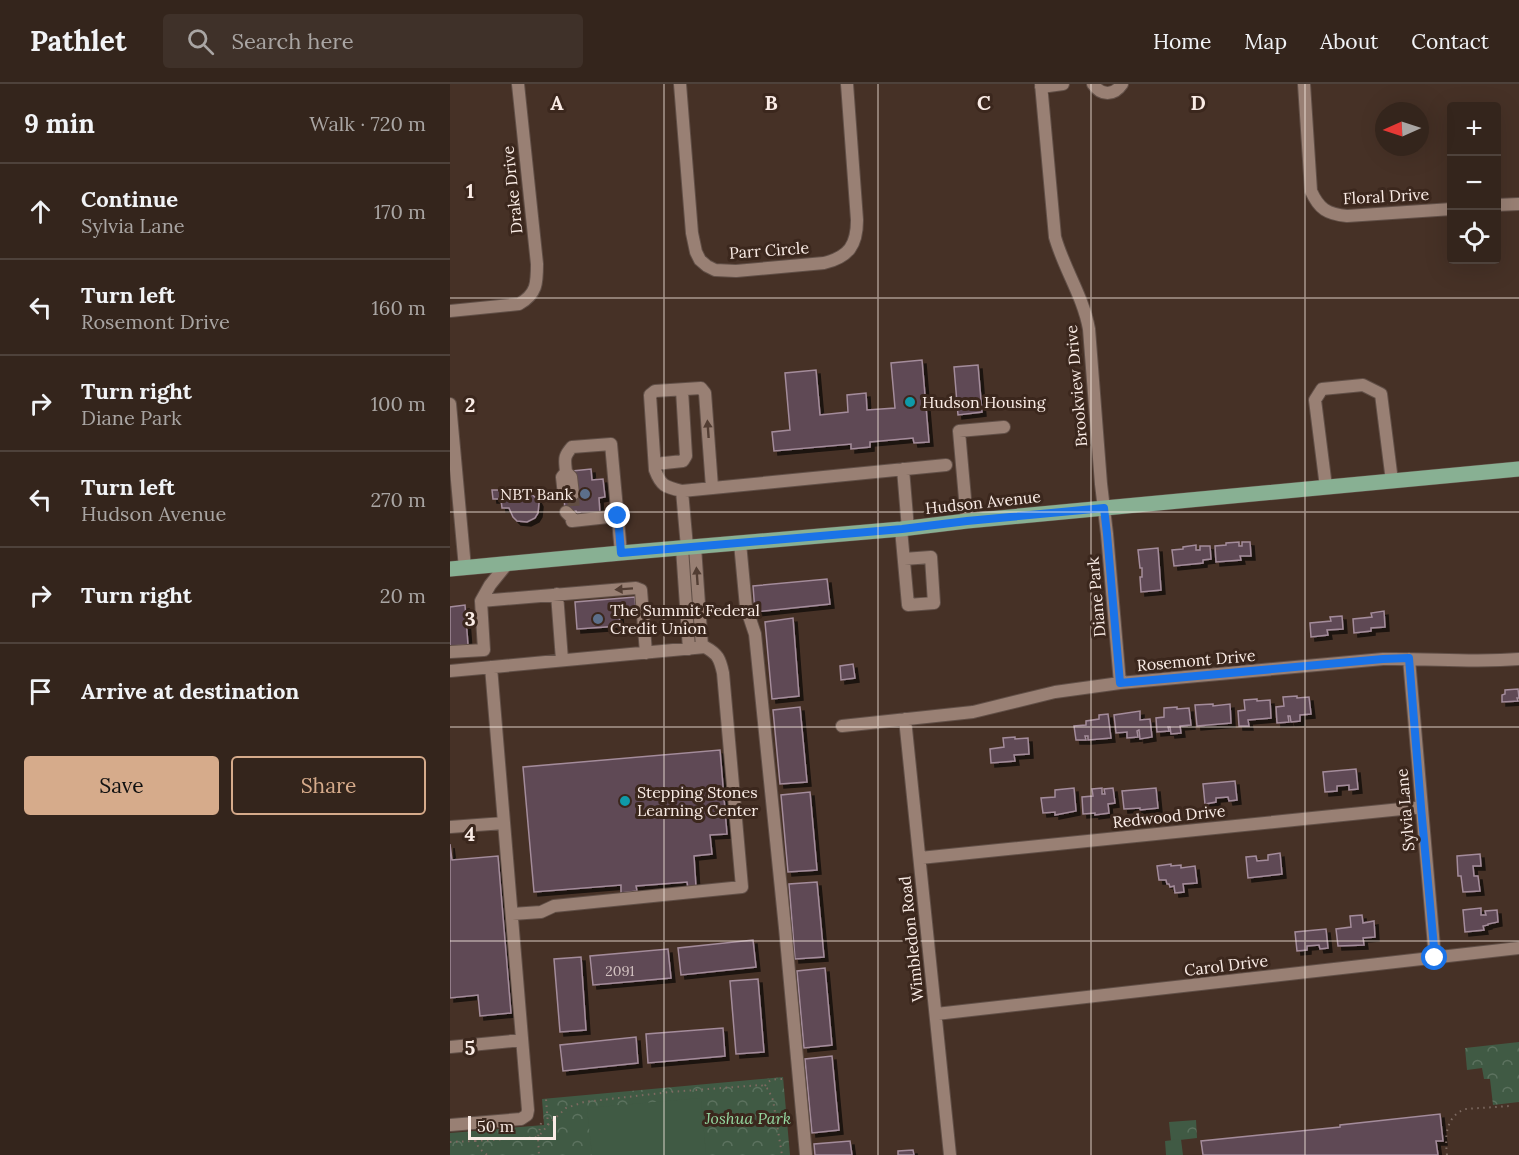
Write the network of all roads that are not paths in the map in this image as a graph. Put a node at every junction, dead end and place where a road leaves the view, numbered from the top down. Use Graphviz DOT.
graph roads {
  1 [pos="518,84"];
  2 [pos="680,84"];
  3 [pos="846,84"];
  4 [pos="1063,84"];
  5 [pos="1093,84"];
  6 [pos="1122,84"];
  7 [pos="1304,84"];
  8 [pos="1041,86"];
  9 [pos="1519,204"];
  10 [pos="1501,206"];
  11 [pos="1447,209"];
  12 [pos="450,310"];
  13 [pos="682,390"];
  14 [pos="450,404"];
  15 [pos="1004,427"];
  16 [pos="655,464"];
  17 [pos="946,465"];
  18 [pos="903,469"];
  19 [pos="1519,469"];
  20 [pos="1392,481"];
  21 [pos="712,487"];
  22 [pos="1326,487"];
  23 [pos="682,491"];
  24 [pos="568,495"];
  25 [pos="1104,508"];
  26 [pos="570,513"];
  27 [pos="618,516"];
  28 [pos="967,521"];
  29 [pos="905,529"];
  30 [pos="740,543"];
  31 [pos="688,547"];
  32 [pos="621,553"];
  33 [pos="904,559"];
  34 [pos="507,564"];
  35 [pos="457,568"];
  36 [pos="557,594"];
  37 [pos="481,601"];
  38 [pos="702,647"];
  39 [pos="689,649"];
  40 [pos="450,652"];
  41 [pos="646,652"];
  42 [pos="1409,658"];
  43 [pos="1519,659"];
  44 [pos="562,660"];
  45 [pos="491,667"];
  46 [pos="450,671"];
  47 [pos="1120,683"];
  48 [pos="905,719"];
  49 [pos="842,726"];
  50 [pos="1421,807"];
  51 [pos="504,823"];
  52 [pos="450,827"];
  53 [pos="920,858"];
  54 [pos="512,914"];
  55 [pos="1519,948"];
  56 [pos="1435,958"];
  57 [pos="936,1014"];
  58 [pos="522,1040"];
  59 [pos="450,1047"];
  60 [pos="450,1125"];
  61 [pos="806,1155"];
  62 [pos="950,1155"];
  1 -- 12 [label="street, Drake Drive"];
  2 -- 3 [label="street, Parr Circle"];
  4 -- 8 [label="street, Brookview Drive"];
  5 -- 6 [label="street"];
  7 -- 11 [label="street, Floral Drive"];
  8 -- 25 [label="street, Brookview Drive"];
  9 -- 10 [label="street"];
  13 -- 16 [label="street"];
  13 -- 16 [label="street"];
  21 -- 13 [label="street, one-way"];
  14 -- 35 [label="street"];
  15 -- 28 [label="street"];
  16 -- 23 [label="street"];
  17 -- 18 [label="street"];
  18 -- 21 [label="street"];
  18 -- 29 [label="street"];
  19 -- 20 [label="main road, Hudson Avenue"];
  20 -- 22 [label="main road, Hudson Avenue"];
  20 -- 22 [label="street"];
  21 -- 23 [label="street"];
  22 -- 25 [label="main road, Hudson Avenue"];
  23 -- 31 [label="street"];
  24 -- 27 [label="street"];
  25 -- 28 [label="main road, Hudson Avenue"];
  25 -- 47 [label="street, Diane Park"];
  26 -- 27 [label="street"];
  27 -- 32 [label="street"];
  28 -- 29 [label="main road, Hudson Avenue"];
  29 -- 30 [label="main road, Hudson Avenue"];
  29 -- 33 [label="street"];
  30 -- 31 [label="main road, Hudson Avenue"];
  30 -- 61 [label="street"];
  31 -- 32 [label="main road, Hudson Avenue"];
  38 -- 31 [label="street, one-way"];
  31 -- 39 [label="street"];
  32 -- 34 [label="main road, Hudson Avenue"];
  34 -- 35 [label="main road, Hudson Avenue"];
  34 -- 37 [label="street"];
  36 -- 37 [label="street"];
  41 -- 36 [label="street, one-way"];
  36 -- 44 [label="street"];
  37 -- 40 [label="street"];
  38 -- 39 [label="street"];
  38 -- 54 [label="street"];
  39 -- 41 [label="street"];
  41 -- 44 [label="street"];
  42 -- 43 [label="street, Rosemont Drive"];
  42 -- 47 [label="street, Rosemont Drive"];
  42 -- 50 [label="street, Sylvia Lane"];
  44 -- 45 [label="street"];
  45 -- 46 [label="street"];
  45 -- 51 [label="street"];
  47 -- 48 [label="street, Rosemont Drive"];
  48 -- 49 [label="street, Rosemont Drive"];
  48 -- 53 [label="street, Wimbledon Road"];
  50 -- 53 [label="street, Redwood Drive"];
  50 -- 56 [label="street, Sylvia Lane"];
  51 -- 52 [label="street"];
  51 -- 54 [label="street"];
  53 -- 57 [label="street, Wimbledon Road"];
  54 -- 58 [label="street"];
  55 -- 56 [label="street, Carol Drive"];
  56 -- 57 [label="street, Carol Drive"];
  57 -- 62 [label="street, Wimbledon Road"];
  58 -- 59 [label="street"];
  58 -- 60 [label="street"];
}
